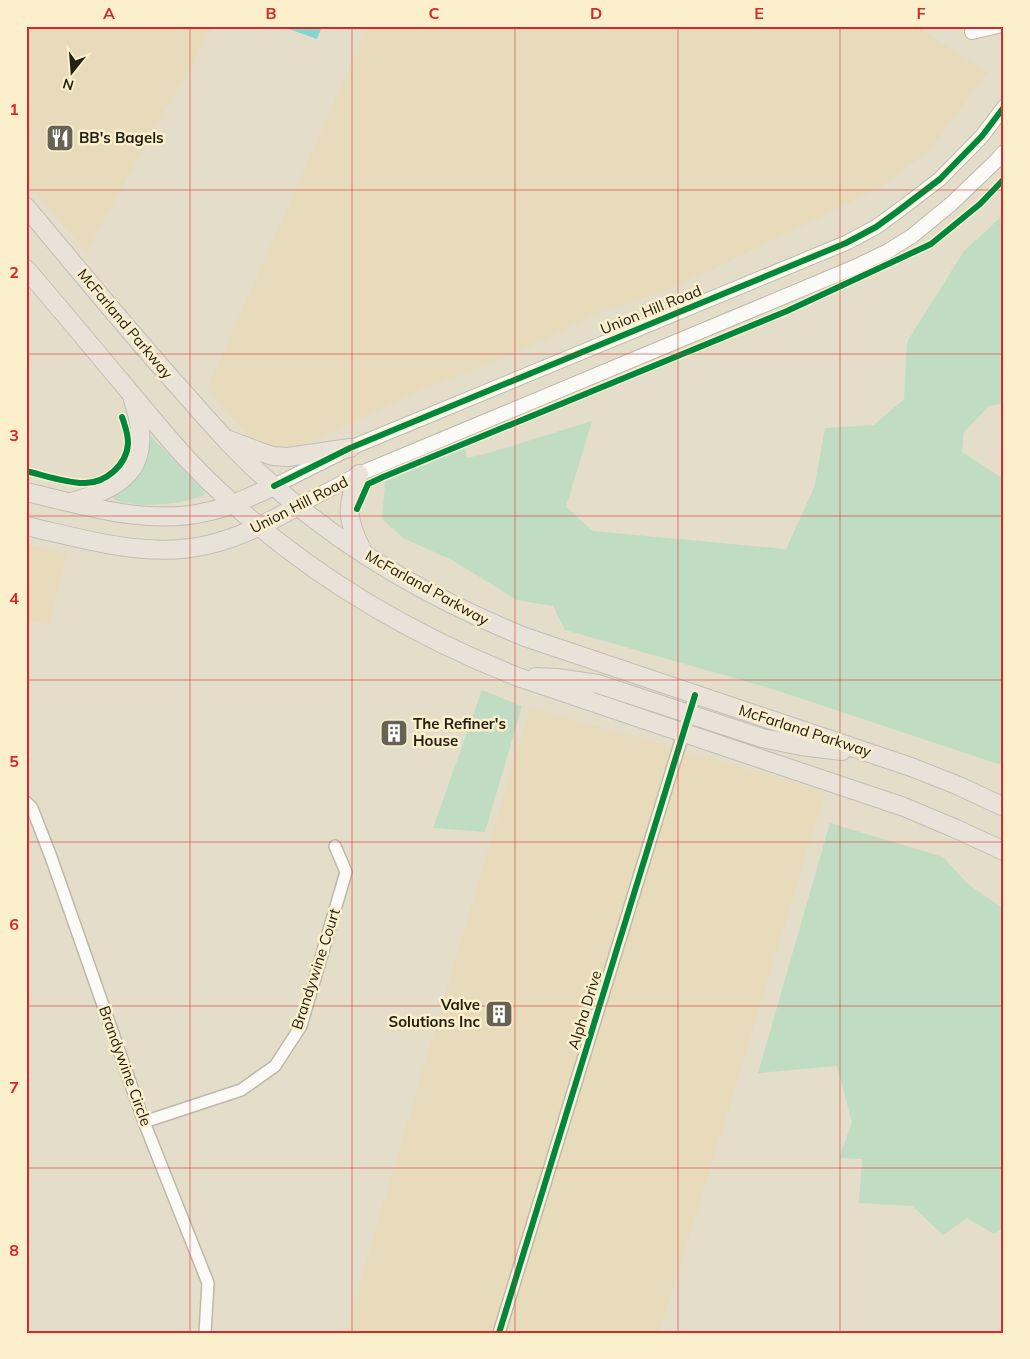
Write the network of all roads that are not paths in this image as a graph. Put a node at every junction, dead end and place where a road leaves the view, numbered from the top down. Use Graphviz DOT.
graph roads {
  1 [pos="998,26"];
  2 [pos="972,32"];
  3 [pos="1004,107"];
  4 [pos="1004,152"];
  5 [pos="26,207"];
  6 [pos="26,269"];
  7 [pos="130,392"];
  8 [pos="222,437"];
  9 [pos="350,448"];
  10 [pos="359,474"];
  11 [pos="274,486"];
  12 [pos="26,492"];
  13 [pos="72,502"];
  14 [pos="234,504"];
  15 [pos="298,506"];
  16 [pos="26,526"];
  17 [pos="259,527"];
  18 [pos="365,555"];
  19 [pos="518,677"];
  20 [pos="696,695"];
  21 [pos="690,714"];
  22 [pos="684,734"];
  23 [pos="868,752"];
  24 [pos="26,802"];
  25 [pos="1004,807"];
  26 [pos="335,846"];
  27 [pos="1004,851"];
  28 [pos="144,1122"];
  29 [pos="205,1333"];
  30 [pos="499,1333"];
  1 -- 2 [label="street"];
  3 -- 9 [label="street, Union Hill Road"];
  4 -- 10 [label="street, Union Hill Road"];
  5 -- 8 [label="main road, McFarland Parkway"];
  6 -- 7 [label="main road"];
  7 -- 13 [label="main road"];
  7 -- 14 [label="main road"];
  8 -- 9 [label="main road"];
  8 -- 11 [label="main road, McFarland Parkway"];
  9 -- 11 [label="street, Union Hill Road"];
  10 -- 15 [label="street, Union Hill Road"];
  10 -- 18 [label="main road"];
  11 -- 14 [label="main road, Union Hill Road"];
  11 -- 15 [label="main road, McFarland Parkway"];
  12 -- 13 [label="main road, Union Hill Road"];
  13 -- 14 [label="main road, Union Hill Road"];
  14 -- 17 [label="main road"];
  15 -- 17 [label="main road, Union Hill Road"];
  15 -- 18 [label="main road, McFarland Parkway"];
  16 -- 17 [label="main road, Union Hill Road"];
  17 -- 19 [label="main road"];
  18 -- 20 [label="main road, McFarland Parkway"];
  19 -- 21 [label="main road"];
  19 -- 22 [label="main road"];
  20 -- 21 [label="street, Alpha Drive"];
  20 -- 23 [label="main road, McFarland Parkway"];
  21 -- 22 [label="street, Alpha Drive"];
  21 -- 23 [label="main road"];
  22 -- 27 [label="main road"];
  22 -- 30 [label="street, Alpha Drive"];
  23 -- 25 [label="main road, McFarland Parkway"];
  24 -- 28 [label="street, Brandywine Circle"];
  26 -- 28 [label="street, Brandywine Court"];
  28 -- 29 [label="street, Brandywine Circle"];
}
